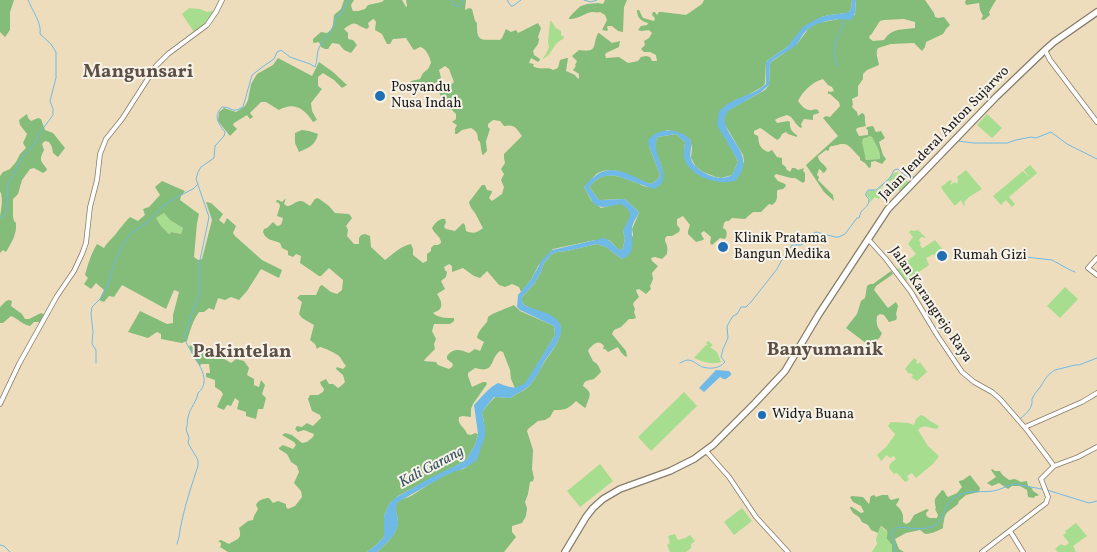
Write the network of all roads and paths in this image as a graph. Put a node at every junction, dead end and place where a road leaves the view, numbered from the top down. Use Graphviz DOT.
graph roads {
  1 [pos="222,0"];
  2 [pos="1097,14"];
  3 [pos="1045,51"];
  4 [pos="1097,122"];
  5 [pos="870,240"];
  6 [pos="1097,258"];
  7 [pos="1097,276"];
  8 [pos="1097,393"];
  9 [pos="0,404"];
  10 [pos="1024,427"];
  11 [pos="1097,447"];
  12 [pos="707,452"];
  13 [pos="1054,466"];
  14 [pos="1010,531"];
  15 [pos="568,549"];
  16 [pos="788,552"];
  17 [pos="982,552"];
  18 [pos="1023,552"];
  1 -- 9 [label="main road"];
  2 -- 3 [label="highway"];
  2 -- 3 [label="highway"];
  3 -- 4 [label="main road"];
  3 -- 5 [label="highway, Jalan Jenderal Anton Sujarwo"];
  5 -- 10 [label="main road, Jalan Karangrejo Raya"];
  5 -- 12 [label="highway, Jalan Jenderal Anton Sujarwo"];
  6 -- 7 [label="main road"];
  8 -- 10 [label="main road"];
  10 -- 13 [label="main road, Jalan Karangrejo Raya"];
  11 -- 13 [label="main road"];
  12 -- 15 [label="highway, Jalan Jenderal Anton Sujarwo"];
  12 -- 16 [label="main road"];
  13 -- 14 [label="main road"];
  14 -- 17 [label="main road"];
  14 -- 18 [label="main road"];
}
